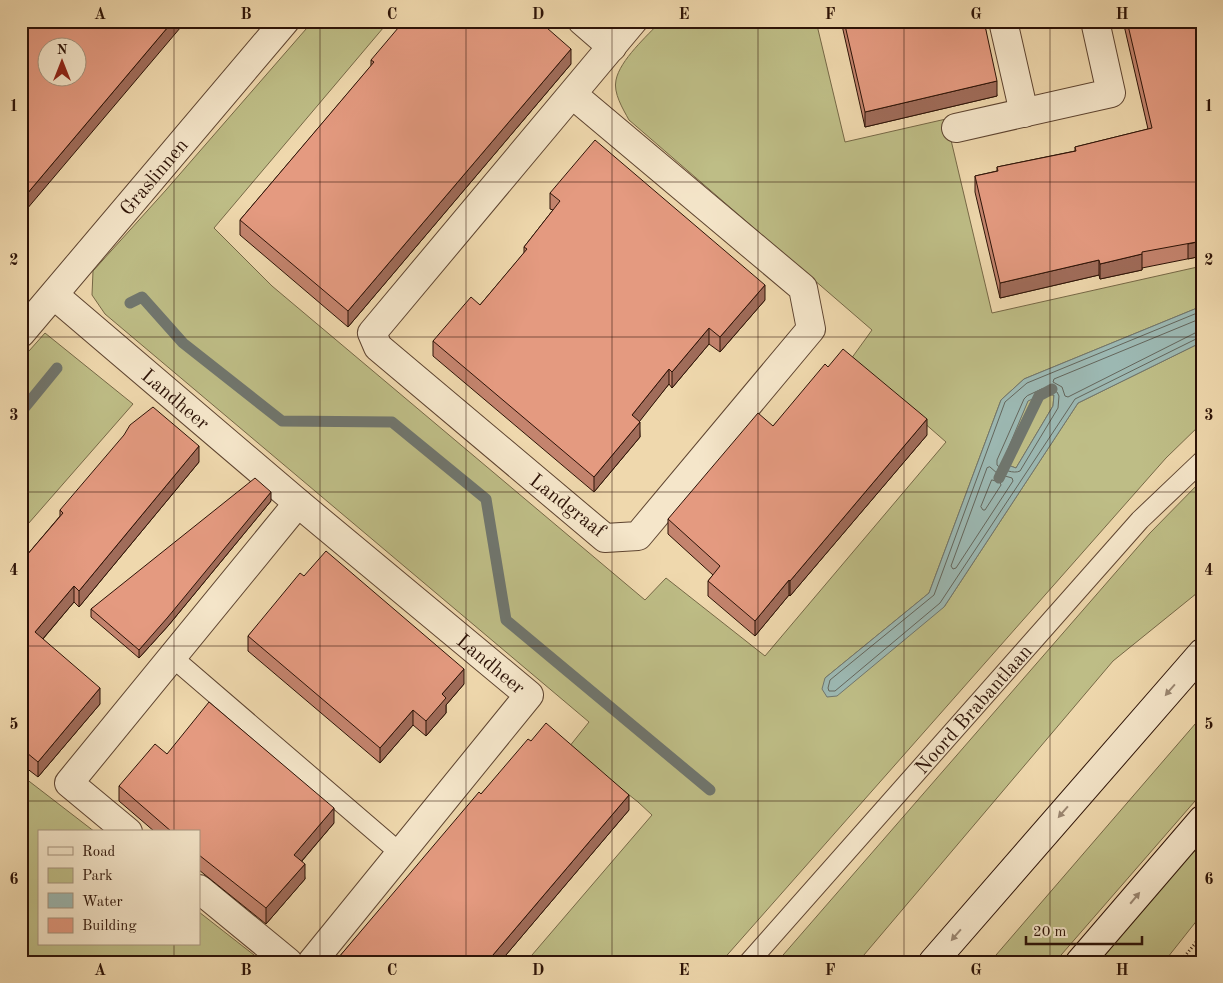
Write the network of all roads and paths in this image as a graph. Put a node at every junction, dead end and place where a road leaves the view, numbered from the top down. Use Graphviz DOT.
graph roads {
  1 [pos="285,21"];
  2 [pos="582,21"];
  3 [pos="633,21"];
  4 [pos="1003,21"];
  5 [pos="1096,21"];
  6 [pos="612,47"];
  7 [pos="572,94"];
  8 [pos="1024,113"];
  9 [pos="956,128"];
  10 [pos="54,295"];
  11 [pos="21,333"];
  12 [pos="1202,461"];
  13 [pos="298,503"];
  14 [pos="1202,653"];
  15 [pos="172,657"];
  16 [pos="1202,820"];
  17 [pos="126,830"];
  18 [pos="400,853"];
  19 [pos="200,890"];
  20 [pos="1202,935"];
  21 [pos="288,962"];
  22 [pos="312,962"];
  23 [pos="749,962"];
  24 [pos="933,962"];
  25 [pos="1080,962"];
  26 [pos="1180,962"];
  1 -- 10 [label="street, Graslinnen"];
  2 -- 6 [label="street"];
  3 -- 6 [label="street, Landgraaf"];
  4 -- 8 [label="street"];
  5 -- 8 [label="street"];
  6 -- 7 [label="street, Landgraaf"];
  7 -- 7 [label="street, Landgraaf"];
  8 -- 9 [label="street"];
  10 -- 11 [label="street, Graslinnen"];
  10 -- 13 [label="street, Landheer"];
  12 -- 23 [label="lane, Noord Brabantlaan"];
  13 -- 15 [label="street"];
  13 -- 18 [label="street, Landheer"];
  14 -- 24 [label="street, one-way"];
  15 -- 17 [label="street"];
  15 -- 18 [label="lane"];
  25 -- 16 [label="street, one-way"];
  18 -- 22 [label="street, Landheer"];
  19 -- 21 [label="street"];
  20 -- 26 [label="path"];
}
